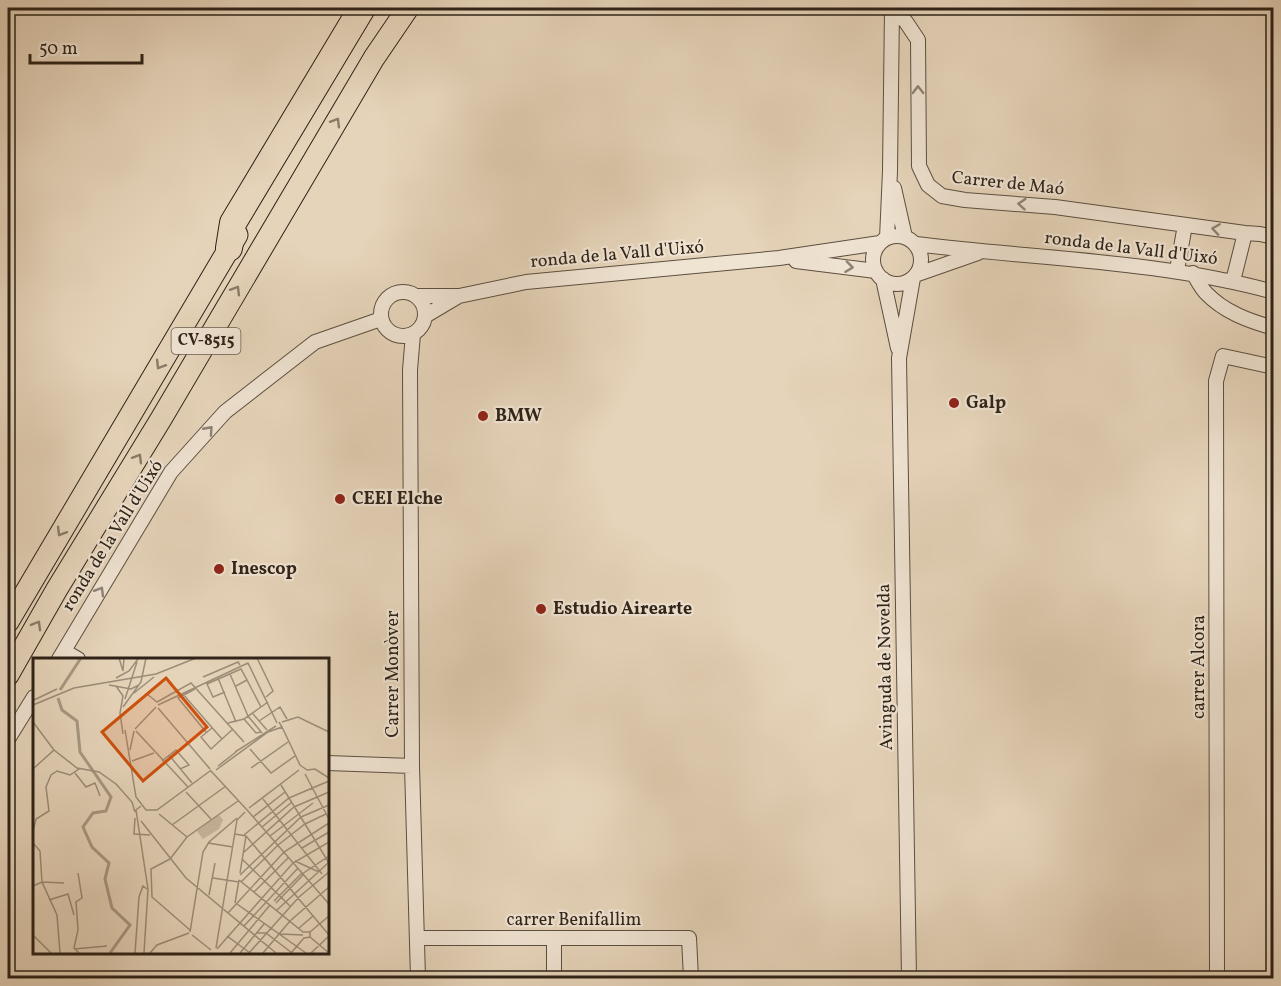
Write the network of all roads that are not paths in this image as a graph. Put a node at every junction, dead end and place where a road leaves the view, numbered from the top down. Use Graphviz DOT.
graph roads {
  1 [pos="362,8"];
  2 [pos="372,8"];
  3 [pos="408,8"];
  4 [pos="892,8"];
  5 [pos="890,171"];
  6 [pos="1185,225"];
  7 [pos="1245,233"];
  8 [pos="1274,237"];
  9 [pos="910,240"];
  10 [pos="883,241"];
  11 [pos="230,248"];
  12 [pos="982,252"];
  13 [pos="779,258"];
  14 [pos="1177,270"];
  15 [pos="1193,273"];
  16 [pos="880,275"];
  17 [pos="916,276"];
  18 [pos="1233,281"];
  19 [pos="1274,292"];
  20 [pos="416,296"];
  21 [pos="459,296"];
  22 [pos="425,316"];
  23 [pos="381,319"];
  24 [pos="1274,328"];
  25 [pos="413,334"];
  26 [pos="398,336"];
  27 [pos="899,355"];
  28 [pos="1274,367"];
  29 [pos="410,370"];
  30 [pos="8,622"];
  31 [pos="62,655"];
  32 [pos="8,675"];
  33 [pos="33,699"];
  34 [pos="8,739"];
  35 [pos="328,763"];
  36 [pos="412,766"];
  37 [pos="418,938"];
  38 [pos="554,938"];
  39 [pos="418,978"];
  40 [pos="554,978"];
  41 [pos="691,978"];
  42 [pos="909,978"];
  43 [pos="1217,978"];
  1 -- 11 [label="highway"];
  2 -- 11 [label="main road, CV-8515"];
  32 -- 3 [label="main road, CV-8515, one-way"];
  4 -- 5 [label="street"];
  6 -- 4 [label="street, Carrer de Maó, one-way"];
  5 -- 9 [label="street"];
  5 -- 10 [label="street"];
  7 -- 6 [label="street, Carrer de Maó, one-way"];
  6 -- 14 [label="street"];
  7 -- 8 [label="street, Carrer de Maó"];
  7 -- 18 [label="street"];
  9 -- 10 [label="street"];
  9 -- 12 [label="street, ronda de la Vall d'Uixó"];
  9 -- 17 [label="street"];
  10 -- 13 [label="street, ronda de la Vall d'Uixó"];
  10 -- 16 [label="street"];
  11 -- 30 [label="main road, CV-8515, one-way"];
  12 -- 14 [label="street, ronda de la Vall d'Uixó"];
  12 -- 17 [label="street, ronda de la Vall d'Uixó"];
  13 -- 16 [label="street, ronda de la Vall d'Uixó, one-way"];
  13 -- 21 [label="street, ronda de la Vall d'Uixó"];
  14 -- 15 [label="street, ronda de la Vall d'Uixó"];
  15 -- 18 [label="street, ronda de la Vall d'Uixó"];
  15 -- 24 [label="street"];
  16 -- 17 [label="street"];
  16 -- 27 [label="street"];
  17 -- 27 [label="street"];
  18 -- 19 [label="street, ronda de la Vall d'Uixó"];
  20 -- 21 [label="street, ronda de la Vall d'Uixó"];
  20 -- 22 [label="street"];
  20 -- 23 [label="street"];
  21 -- 22 [label="street, ronda de la Vall d'Uixó"];
  22 -- 25 [label="street"];
  23 -- 26 [label="street"];
  31 -- 23 [label="street, ronda de la Vall d'Uixó, one-way"];
  25 -- 26 [label="street"];
  25 -- 29 [label="street, Carrer Monòver"];
  26 -- 29 [label="street, Carrer Monòver"];
  27 -- 42 [label="street, Avinguda de Novelda"];
  28 -- 43 [label="street, carrer Alcora"];
  29 -- 36 [label="street, Carrer Monòver"];
  33 -- 34 [label="street"];
  35 -- 36 [label="street"];
  36 -- 37 [label="street, Carrer Monòver"];
  37 -- 38 [label="street, carrer Benifallim"];
  37 -- 39 [label="street, Carrer Monòver"];
  38 -- 40 [label="street"];
  38 -- 41 [label="street, carrer Benifallim"];
}
